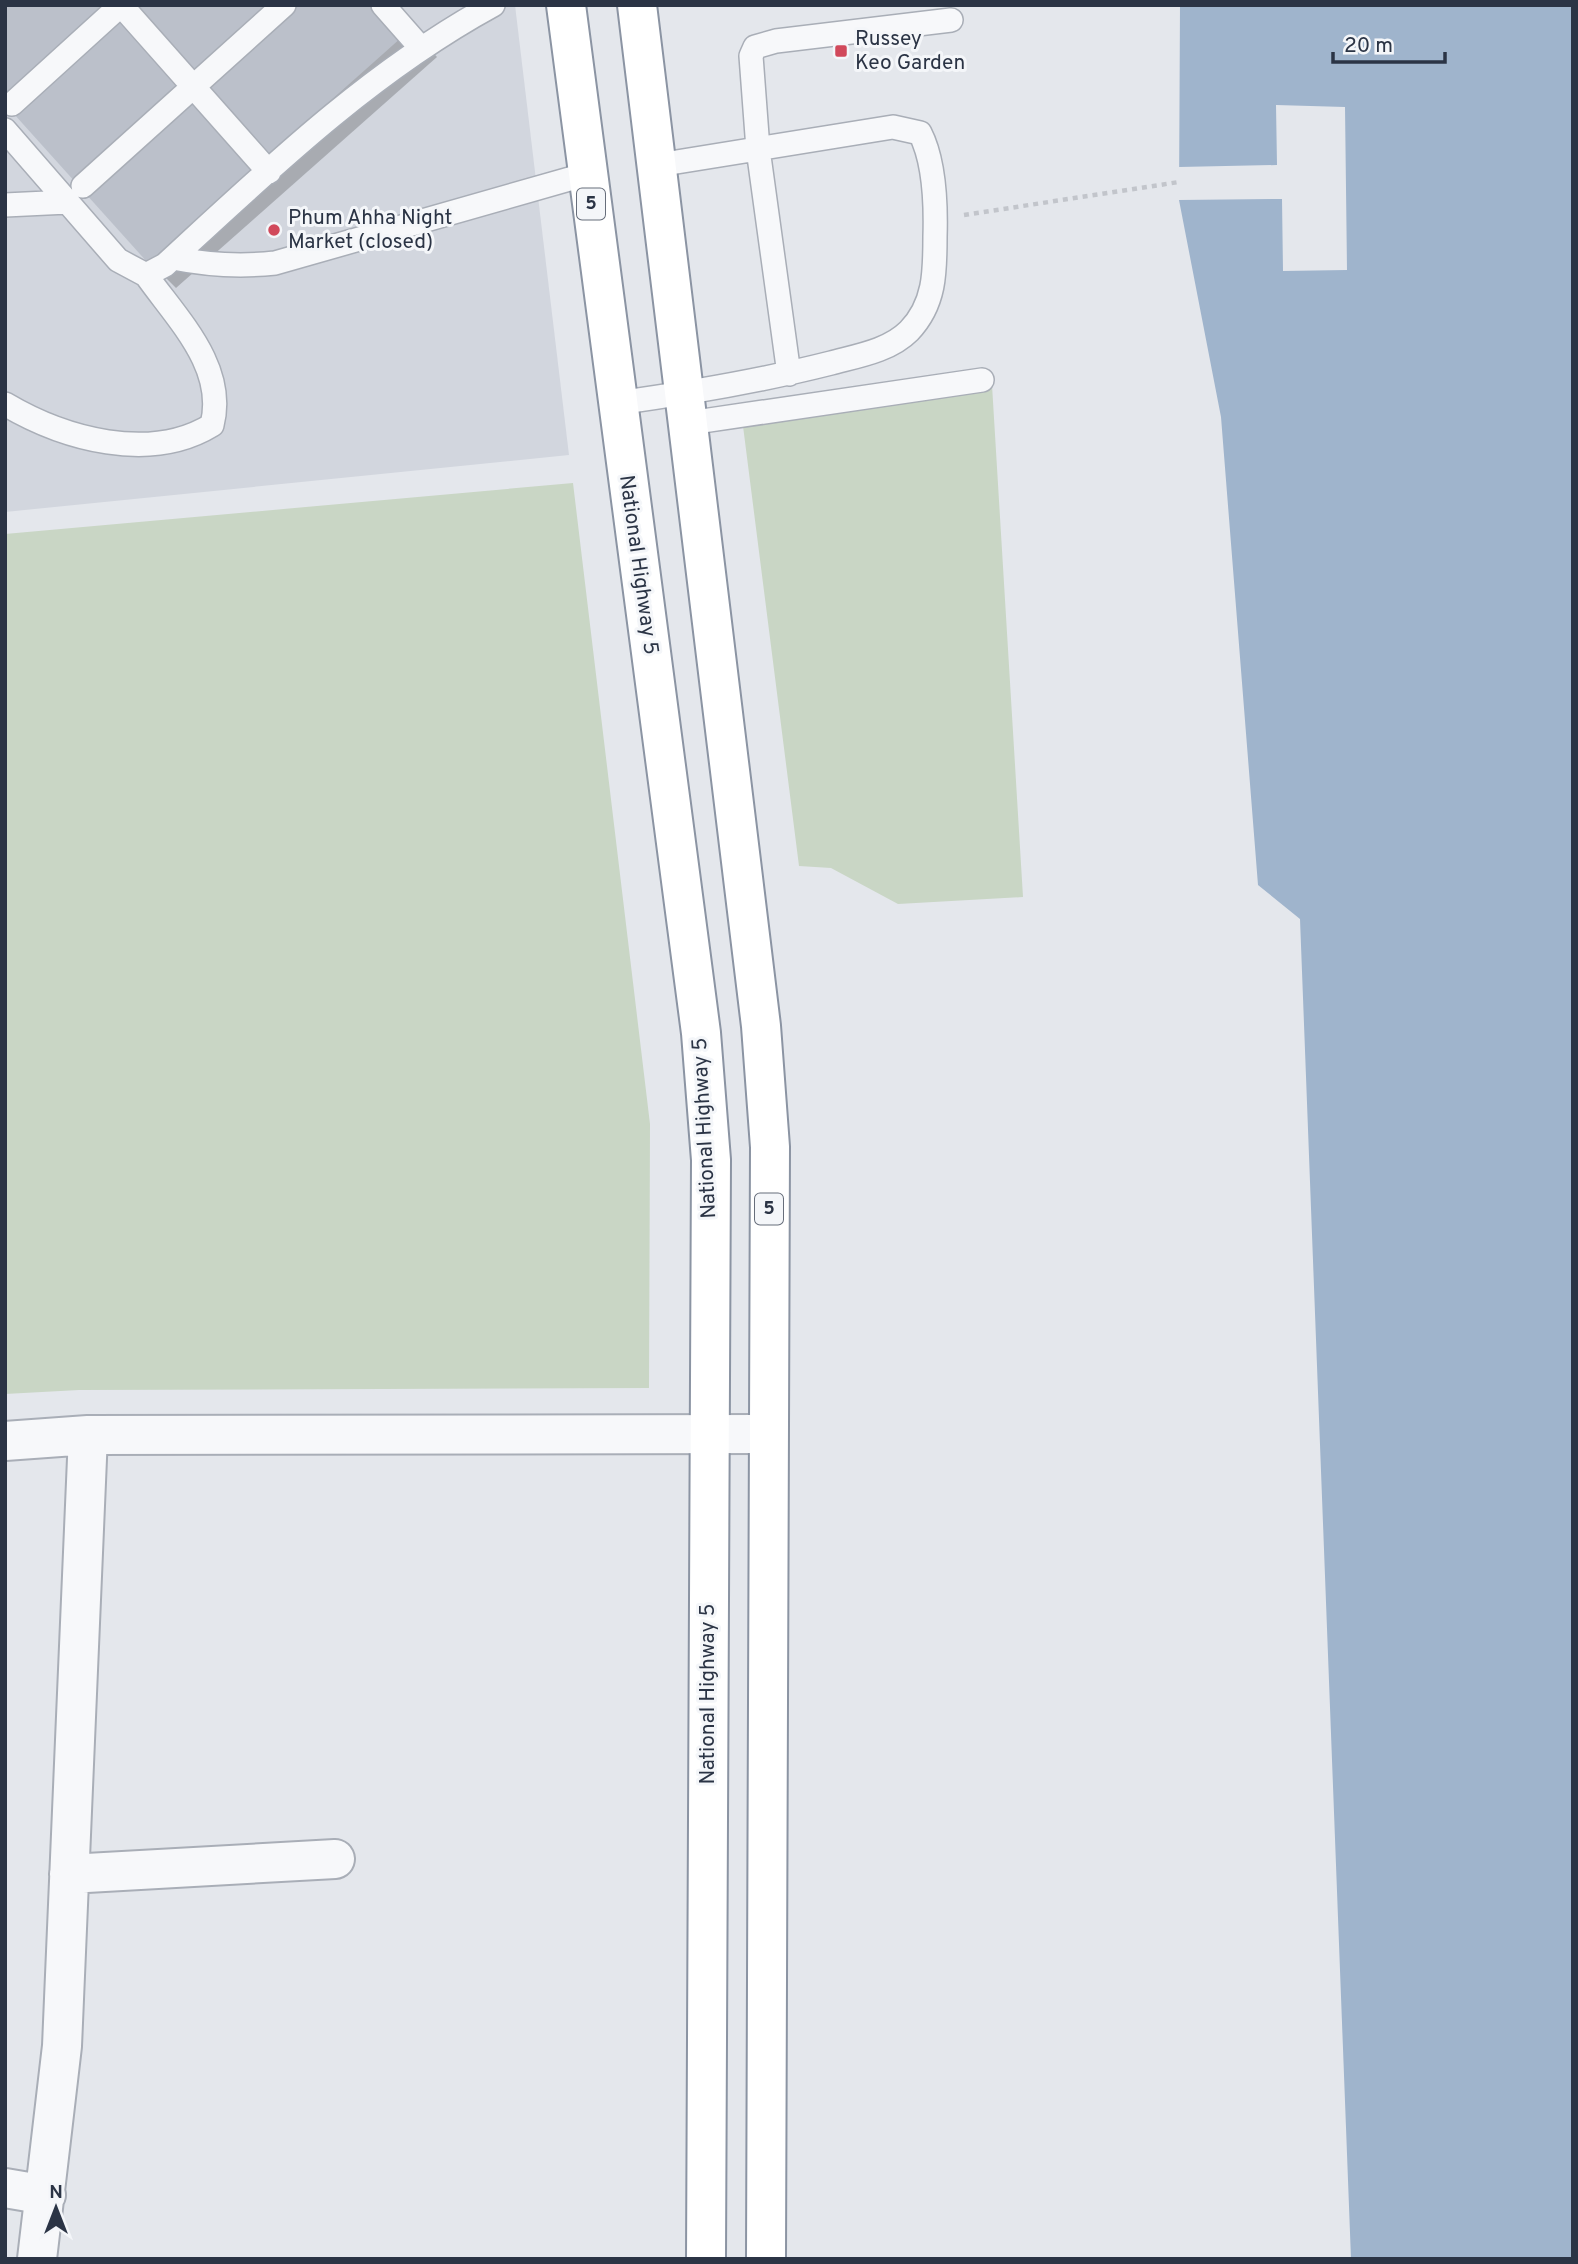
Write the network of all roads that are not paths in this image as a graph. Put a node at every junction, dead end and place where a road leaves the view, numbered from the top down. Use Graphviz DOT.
graph roads {
  1 [pos="121,5"];
  2 [pos="284,5"];
  3 [pos="383,5"];
  4 [pos="493,5"];
  5 [pos="566,5"];
  6 [pos="637,5"];
  7 [pos="951,20"];
  8 [pos="420,47"];
  9 [pos="193,87"];
  10 [pos="12,104"];
  11 [pos="5,131"];
  12 [pos="758,149"];
  13 [pos="658,165"];
  14 [pos="269,172"];
  15 [pos="587,174"];
  16 [pos="76,194"];
  17 [pos="5,205"];
  18 [pos="173,258"];
  19 [pos="146,275"];
  20 [pos="789,374"];
  21 [pos="982,380"];
  22 [pos="617,403"];
  23 [pos="5,404"];
  24 [pos="687,408"];
  25 [pos="710,1433"];
  26 [pos="768,1434"];
  27 [pos="88,1435"];
  28 [pos="5,1441"];
  29 [pos="335,1859"];
  30 [pos="69,1874"];
  31 [pos="5,2188"];
  32 [pos="46,2195"];
  33 [pos="37,2259"];
  34 [pos="706,2259"];
  35 [pos="766,2259"];
  1 -- 9 [label="lane"];
  1 -- 10 [label="lane"];
  2 -- 9 [label="lane"];
  3 -- 8 [label="lane"];
  4 -- 8 [label="lane"];
  5 -- 15 [label="highway, National Highway 5 / 5"];
  6 -- 13 [label="highway, 5"];
  7 -- 12 [label="lane"];
  8 -- 14 [label="lane"];
  9 -- 14 [label="lane"];
  9 -- 16 [label="lane"];
  11 -- 16 [label="lane"];
  12 -- 13 [label="lane"];
  12 -- 20 [label="lane"];
  12 -- 20 [label="lane"];
  13 -- 24 [label="highway, 5"];
  14 -- 18 [label="lane"];
  15 -- 18 [label="lane"];
  15 -- 22 [label="highway, National Highway 5 / 5"];
  16 -- 17 [label="lane"];
  16 -- 19 [label="lane"];
  18 -- 19 [label="lane"];
  19 -- 23 [label="lane"];
  20 -- 24 [label="lane"];
  21 -- 24 [label="lane"];
  22 -- 24 [label="lane"];
  22 -- 25 [label="highway, National Highway 5 / 5"];
  24 -- 26 [label="highway, 5"];
  25 -- 26 [label="street"];
  25 -- 27 [label="street"];
  25 -- 34 [label="highway, National Highway 5 / 5"];
  26 -- 35 [label="highway, 5"];
  27 -- 28 [label="street"];
  27 -- 30 [label="street"];
  29 -- 30 [label="street"];
  30 -- 32 [label="street"];
  31 -- 32 [label="street"];
  32 -- 33 [label="street"];
}
